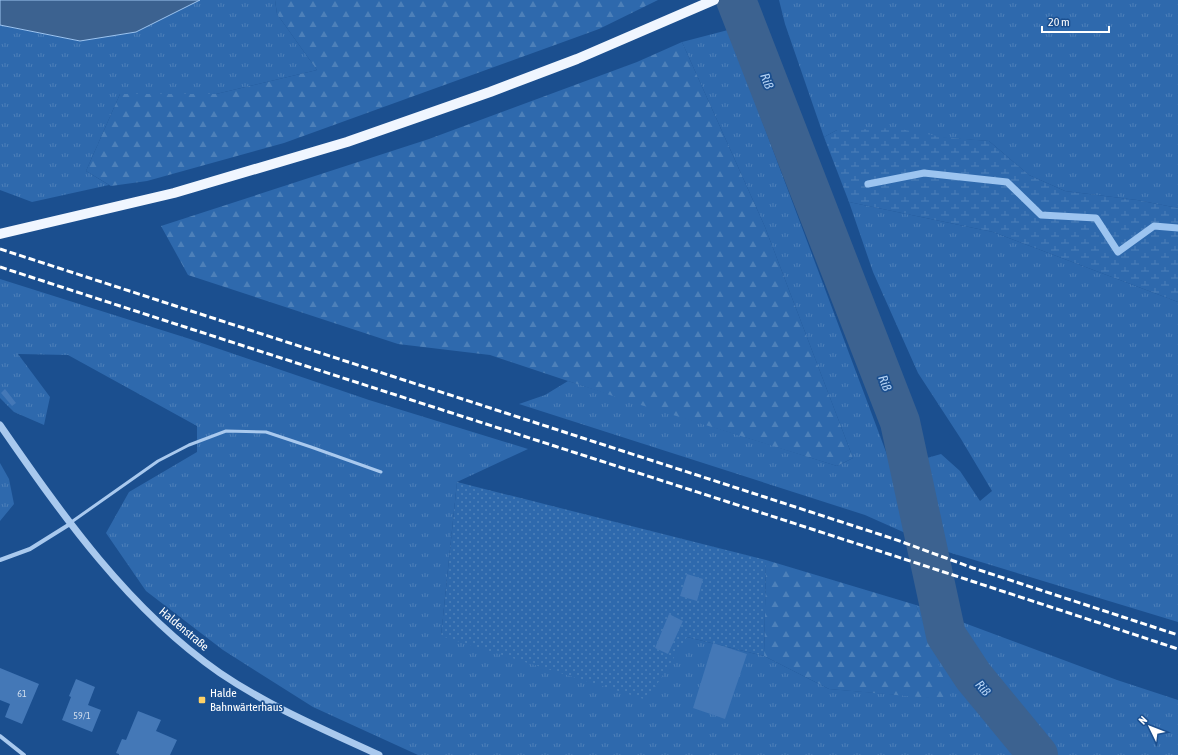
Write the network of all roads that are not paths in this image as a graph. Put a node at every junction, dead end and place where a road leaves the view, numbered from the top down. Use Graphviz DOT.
graph roads {
  1 [pos="714,0"];
  2 [pos="0,234"];
  3 [pos="0,425"];
  4 [pos="381,472"];
  5 [pos="70,524"];
  6 [pos="0,560"];
  7 [pos="0,736"];
  8 [pos="24,755"];
  9 [pos="379,755"];
  1 -- 2 [label="main road"];
  3 -- 5 [label="street, Haldenstraße"];
  4 -- 5 [label="lane"];
  5 -- 6 [label="street"];
  5 -- 9 [label="street, Haldenstraße"];
  7 -- 8 [label="street"];
}
